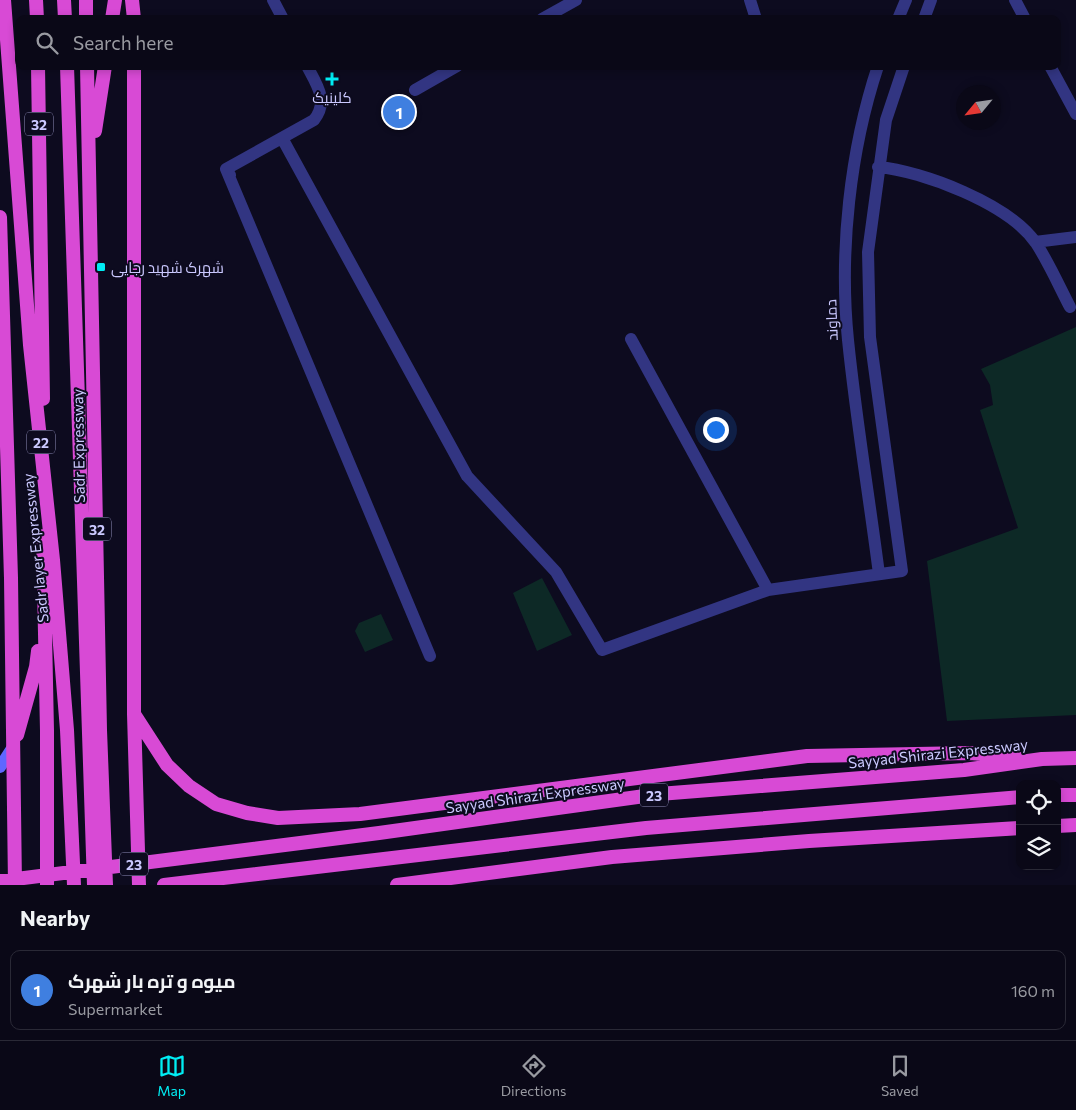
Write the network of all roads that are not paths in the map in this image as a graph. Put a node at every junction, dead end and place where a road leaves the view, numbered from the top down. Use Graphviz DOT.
graph roads {
  1 [pos="4,0"];
  2 [pos="36,0"];
  3 [pos="64,0"];
  4 [pos="86,0"];
  5 [pos="115,0"];
  6 [pos="273,0"];
  7 [pos="576,0"];
  8 [pos="750,0"];
  9 [pos="906,0"];
  10 [pos="931,0"];
  11 [pos="1015,0"];
  12 [pos="37,15"];
  13 [pos="65,15"];
  14 [pos="86,15"];
  15 [pos="113,15"];
  16 [pos="281,15"];
  17 [pos="549,15"];
  18 [pos="755,15"];
  19 [pos="900,15"];
  20 [pos="925,15"];
  21 [pos="1023,15"];
  22 [pos="38,70"];
  23 [pos="67,70"];
  24 [pos="87,70"];
  25 [pos="104,70"];
  26 [pos="134,70"];
  27 [pos="309,70"];
  28 [pos="450,70"];
  29 [pos="877,70"];
  30 [pos="903,70"];
  31 [pos="1052,70"];
  32 [pos="415,90"];
  33 [pos="1076,114"];
  34 [pos="282,138"];
  35 [pos="878,167"];
  36 [pos="226,169"];
  37 [pos="0,217"];
  38 [pos="1076,237"];
  39 [pos="1035,242"];
  40 [pos="287,300"];
  41 [pos="1070,307"];
  42 [pos="631,339"];
  43 [pos="76,340"];
  44 [pos="879,574"];
  45 [pos="768,590"];
  46 [pos="43,604"];
  47 [pos="430,656"];
  48 [pos="134,714"];
  49 [pos="13,747"];
  50 [pos="1076,758"];
  51 [pos="1042,759"];
  52 [pos="0,766"];
  53 [pos="1061,795"];
  54 [pos="1076,795"];
  55 [pos="1016,797"];
  56 [pos="1076,825"];
  57 [pos="1061,826"];
  58 [pos="1016,828"];
  59 [pos="0,881"];
  60 [pos="15,885"];
  61 [pos="47,885"];
  62 [pos="74,885"];
  63 [pos="94,885"];
  64 [pos="106,885"];
  65 [pos="140,885"];
  66 [pos="164,885"];
  67 [pos="397,885"];
  1 -- 62 [label="highway, Sadr layer Expressway / 22"];
  2 -- 12 [label="highway"];
  3 -- 13 [label="highway"];
  4 -- 14 [label="highway"];
  5 -- 15 [label="highway"];
  6 -- 16 [label="street"];
  7 -- 17 [label="street"];
  8 -- 18 [label="street"];
  9 -- 19 [label="street"];
  10 -- 20 [label="street"];
  11 -- 21 [label="street"];
  22 -- 46 [label="highway, 32"];
  23 -- 43 [label="highway"];
  24 -- 64 [label="highway, Sadr Expressway / 32"];
  25 -- 43 [label="highway"];
  26 -- 48 [label="highway"];
  27 -- 34 [label="street"];
  28 -- 32 [label="street"];
  29 -- 44 [label="street, دماوند"];
  30 -- 35 [label="street"];
  31 -- 33 [label="street"];
  34 -- 36 [label="street"];
  34 -- 45 [label="street"];
  35 -- 39 [label="street"];
  35 -- 44 [label="street"];
  36 -- 40 [label="street"];
  36 -- 47 [label="street"];
  37 -- 49 [label="highway"];
  38 -- 39 [label="street"];
  39 -- 41 [label="street"];
  42 -- 45 [label="street"];
  43 -- 63 [label="highway"];
  44 -- 45 [label="street"];
  46 -- 49 [label="highway"];
  46 -- 61 [label="highway, 32"];
  48 -- 51 [label="highway"];
  48 -- 65 [label="highway"];
  49 -- 52 [label="main road"];
  49 -- 60 [label="highway"];
  50 -- 51 [label="highway, Sayyad Shirazi Expressway / 23"];
  51 -- 59 [label="highway, Sayyad Shirazi Expressway / 23"];
  53 -- 54 [label="highway"];
  55 -- 66 [label="highway, 23"];
  56 -- 57 [label="highway"];
  58 -- 67 [label="highway"];
}
